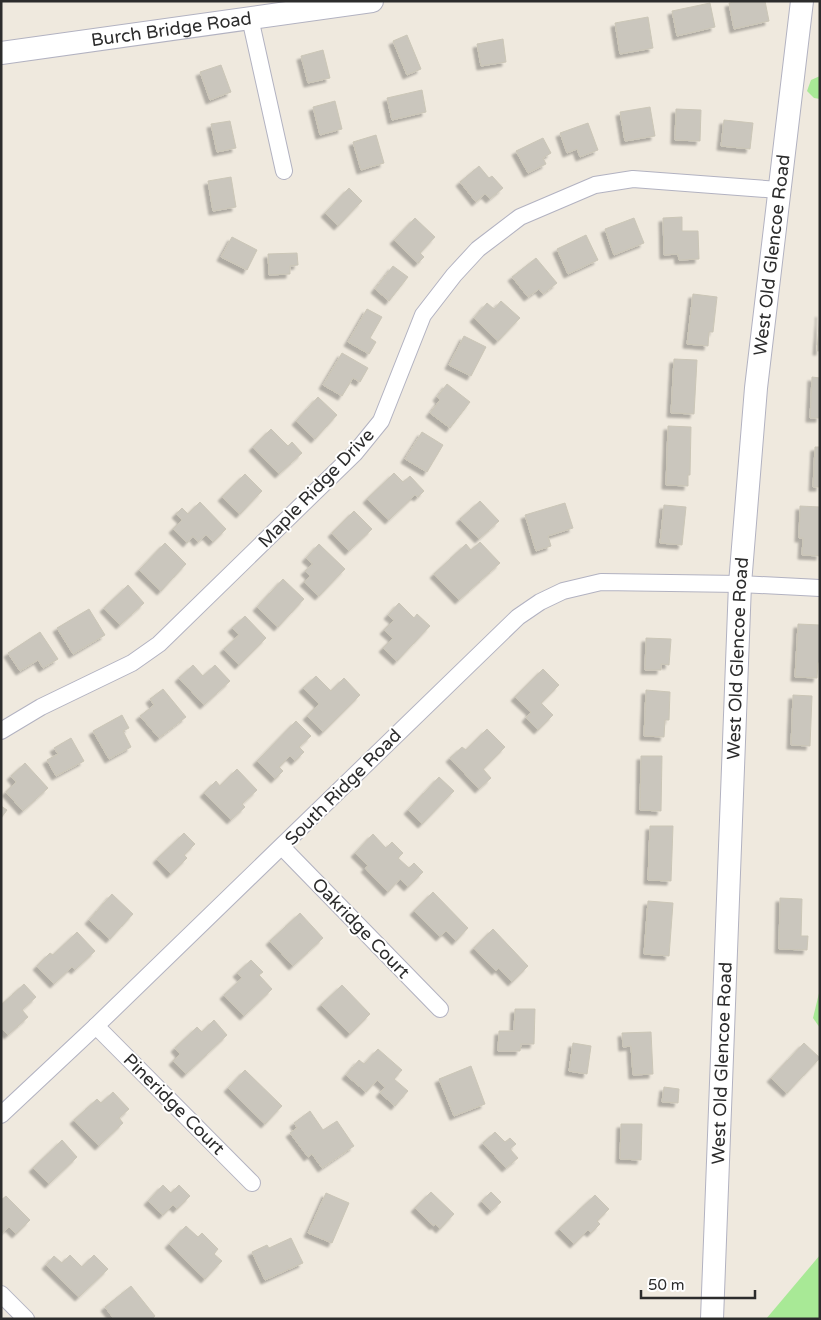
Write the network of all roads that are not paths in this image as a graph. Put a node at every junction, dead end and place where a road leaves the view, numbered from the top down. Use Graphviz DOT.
graph roads {
  1 [pos="372,1"];
  2 [pos="802,1"];
  3 [pos="250,18"];
  4 [pos="1,54"];
  5 [pos="284,172"];
  6 [pos="779,190"];
  7 [pos="740,584"];
  8 [pos="820,588"];
  9 [pos="1,731"];
  10 [pos="282,847"];
  11 [pos="440,1009"];
  12 [pos="96,1026"];
  13 [pos="1,1115"];
  14 [pos="252,1183"];
  15 [pos="1,1294"];
  16 [pos="26,1319"];
  17 [pos="712,1319"];
  1 -- 3 [label="street, Burch Bridge Road"];
  2 -- 6 [label="street, West Old Glencoe Road"];
  3 -- 4 [label="street, Burch Bridge Road"];
  3 -- 5 [label="street"];
  6 -- 7 [label="street, West Old Glencoe Road"];
  6 -- 9 [label="street, Maple Ridge Drive"];
  7 -- 8 [label="street, South Ridge Road"];
  7 -- 10 [label="street, South Ridge Road"];
  7 -- 17 [label="street, West Old Glencoe Road"];
  10 -- 11 [label="street, Oakridge Court"];
  10 -- 12 [label="street, South Ridge Road"];
  12 -- 13 [label="street, South Ridge Road"];
  12 -- 14 [label="street, Pineridge Court"];
  15 -- 16 [label="street"];
}
